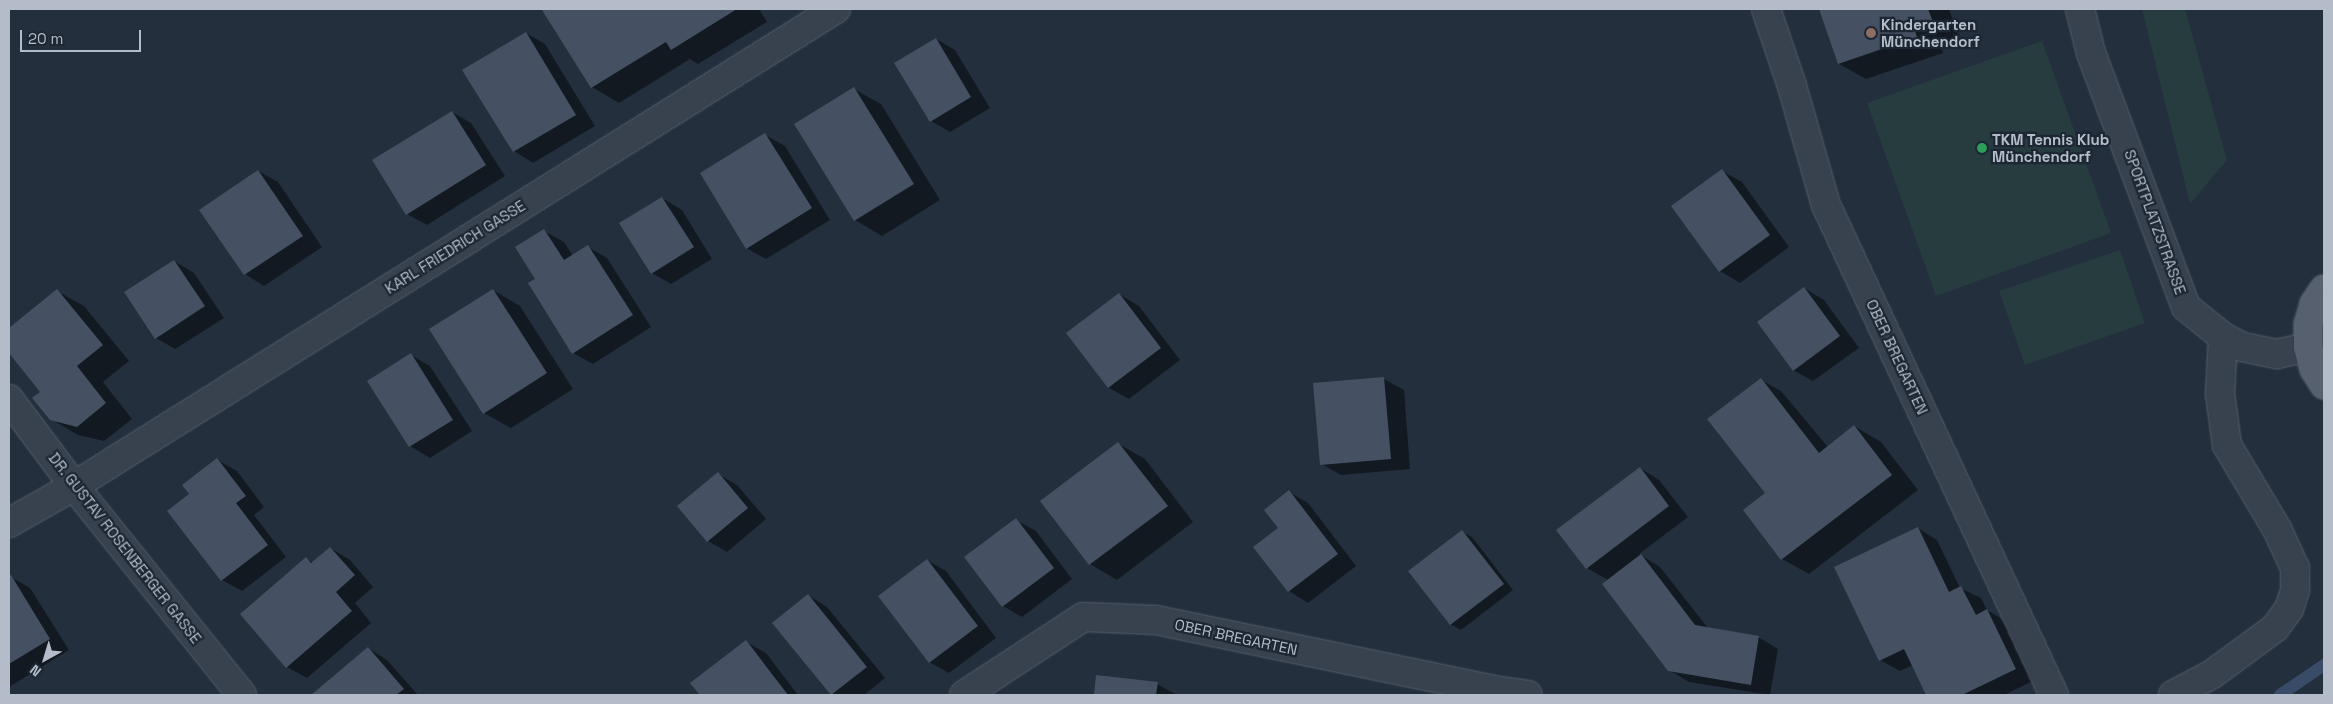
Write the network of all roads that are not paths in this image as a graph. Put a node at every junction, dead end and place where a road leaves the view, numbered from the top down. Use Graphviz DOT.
graph roads {
  1 [pos="836,9"];
  2 [pos="1766,9"];
  3 [pos="2080,9"];
  4 [pos="2324,289"];
  5 [pos="2223,337"];
  6 [pos="2308,347"];
  7 [pos="2324,385"];
  8 [pos="9,400"];
  9 [pos="74,486"];
  10 [pos="9,523"];
  11 [pos="2215,685"];
  12 [pos="242,695"];
  13 [pos="964,695"];
  14 [pos="1528,695"];
  15 [pos="2054,695"];
  16 [pos="2174,695"];
  1 -- 9 [label="street, KARL FRIEDRICH GASSE"];
  2 -- 15 [label="street, OBER BREGARTEN"];
  3 -- 5 [label="street, SPORTPLATZSTRASSE"];
  4 -- 6 [label="main road"];
  5 -- 6 [label="street, SPORTPLATZSTRASSE"];
  5 -- 11 [label="street"];
  6 -- 7 [label="main road"];
  8 -- 9 [label="street, DR. GUSTAV ROSENBERGER GASSE"];
  9 -- 10 [label="street, KARL FRIEDRICH GASSE"];
  9 -- 12 [label="street, DR. GUSTAV ROSENBERGER GASSE"];
  11 -- 16 [label="street"];
  13 -- 14 [label="street, OBER BREGARTEN"];
}
